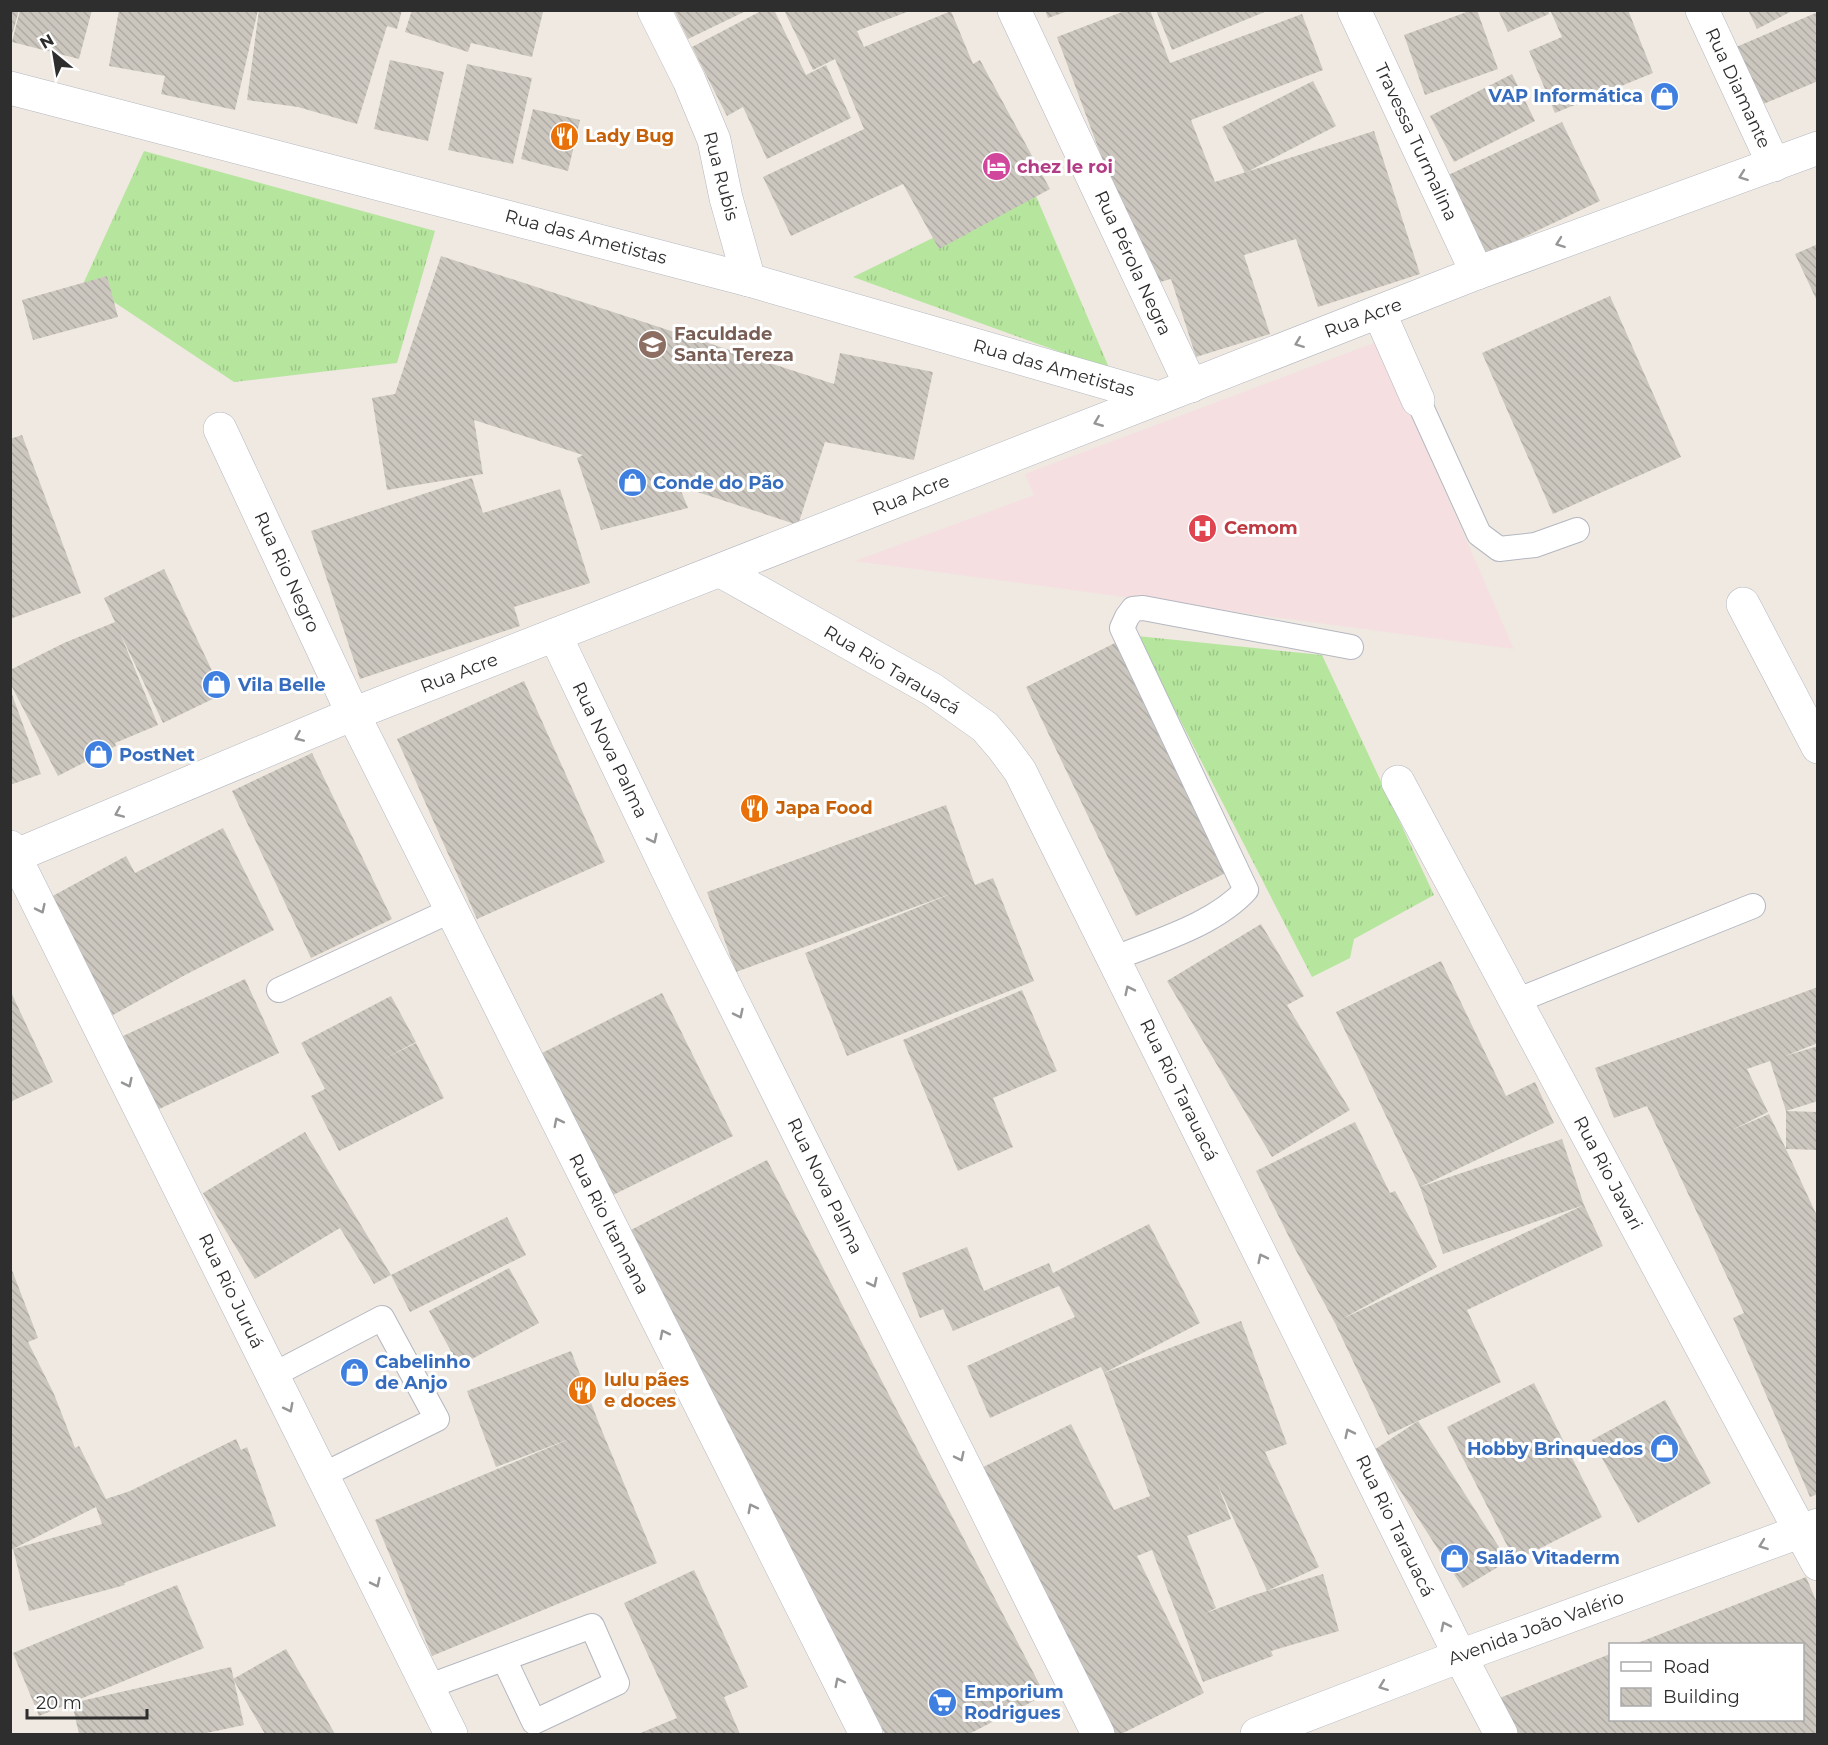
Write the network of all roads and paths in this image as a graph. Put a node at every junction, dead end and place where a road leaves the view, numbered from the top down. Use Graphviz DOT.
graph roads {
  1 [pos="654,10"];
  2 [pos="1014,10"];
  3 [pos="1354,10"];
  4 [pos="1702,10"];
  5 [pos="10,88"];
  6 [pos="1818,148"];
  7 [pos="1774,165"];
  8 [pos="1477,273"];
  9 [pos="749,280"];
  10 [pos="1379,312"];
  11 [pos="1191,386"];
  12 [pos="1159,398"];
  13 [pos="1418,400"];
  14 [pos="220,429"];
  15 [pos="1577,531"];
  16 [pos="721,571"];
  17 [pos="1743,604"];
  18 [pos="555,635"];
  19 [pos="1352,647"];
  20 [pos="353,714"];
  21 [pos="1818,747"];
  22 [pos="1398,782"];
  23 [pos="12,854"];
  24 [pos="1753,906"];
  25 [pos="452,910"];
  26 [pos="1113,959"];
  27 [pos="279,990"];
  28 [pos="1516,1001"];
  29 [pos="273,1375"];
  30 [pos="323,1475"];
  31 [pos="1809,1528"];
  32 [pos="1818,1564"];
  33 [pos="1460,1656"];
  34 [pos="504,1659"];
  35 [pos="428,1687"];
  36 [pos="451,1734"];
  37 [pos="866,1734"];
  38 [pos="1098,1734"];
  39 [pos="1257,1734"];
  40 [pos="1501,1734"];
  1 -- 9 [label="street, Rua Rubis"];
  2 -- 11 [label="street, Rua Pérola Negra"];
  3 -- 8 [label="street, Travessa Turmalina"];
  4 -- 7 [label="street, Rua Diamante"];
  5 -- 9 [label="street, Rua das Ametistas"];
  6 -- 7 [label="street, Rua Acre"];
  7 -- 8 [label="street, Rua Acre, one-way"];
  8 -- 10 [label="street, Rua Acre"];
  9 -- 12 [label="street, Rua das Ametistas"];
  10 -- 11 [label="street, Rua Acre, one-way"];
  10 -- 13 [label="street"];
  11 -- 12 [label="street, Rua Acre"];
  12 -- 16 [label="street, Rua Acre, one-way"];
  13 -- 15 [label="lane"];
  14 -- 20 [label="street, Rua Rio Negro"];
  16 -- 18 [label="street, Rua Acre"];
  16 -- 26 [label="street, Rua Rio Tarauacá"];
  17 -- 21 [label="street"];
  18 -- 20 [label="street, Rua Acre"];
  18 -- 38 [label="street, Rua Nova Palma, one-way"];
  19 -- 26 [label="lane"];
  20 -- 23 [label="street, Rua Acre, one-way"];
  20 -- 25 [label="street, Rua Rio Itannana"];
  22 -- 28 [label="street, Rua Rio Javari"];
  23 -- 29 [label="street, Rua Rio Juruá, one-way"];
  24 -- 28 [label="lane"];
  25 -- 27 [label="lane"];
  37 -- 25 [label="street, Rua Rio Itannana, one-way"];
  33 -- 26 [label="street, Rua Rio Tarauacá, one-way"];
  28 -- 31 [label="street, Rua Rio Javari"];
  29 -- 30 [label="street, Rua Rio Juruá, one-way"];
  29 -- 30 [label="lane"];
  30 -- 35 [label="street, Rua Rio Juruá, one-way"];
  31 -- 32 [label="street, Rua Rio Javari"];
  31 -- 33 [label="street, Avenida João Valério, one-way"];
  33 -- 39 [label="street, Avenida João Valério, one-way"];
  33 -- 40 [label="street, Rua Rio Tarauacá"];
  34 -- 34 [label="lane"];
  34 -- 35 [label="lane"];
  35 -- 36 [label="street, Rua Rio Juruá"];
}
